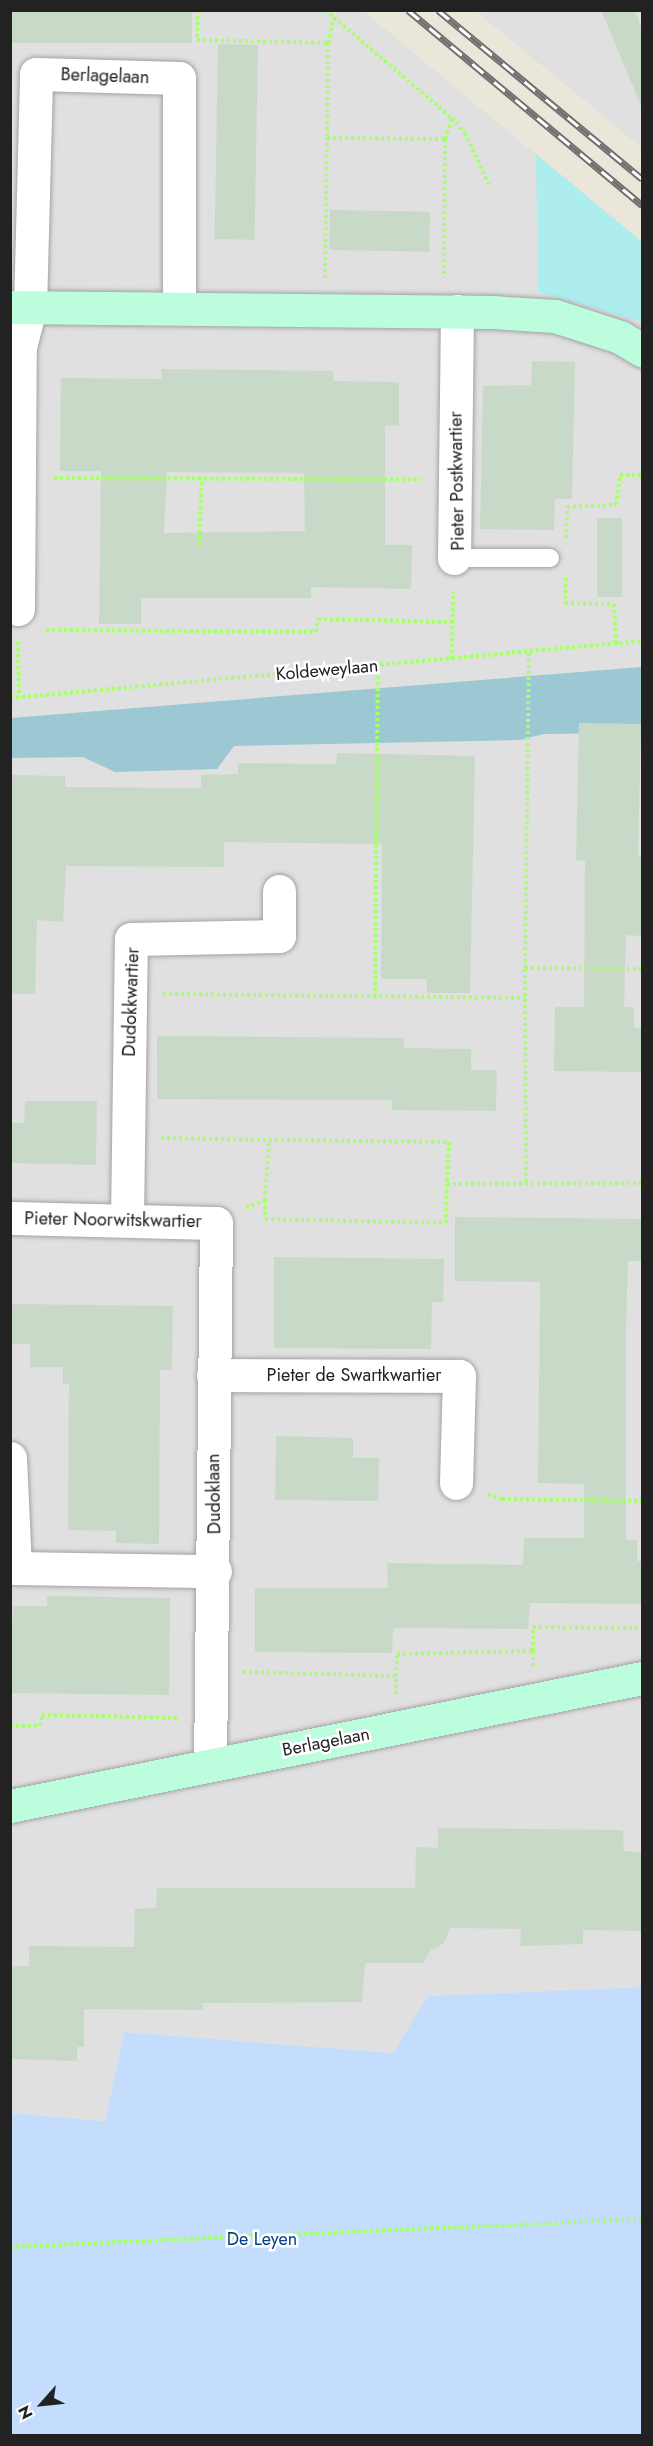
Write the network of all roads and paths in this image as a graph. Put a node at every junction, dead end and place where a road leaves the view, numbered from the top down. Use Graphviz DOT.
graph roads {
  1 [pos="198,10"];
  2 [pos="325,10"];
  3 [pos="334,18"];
  4 [pos="328,43"];
  5 [pos="453,118"];
  6 [pos="327,138"];
  7 [pos="445,139"];
  8 [pos="490,188"];
  9 [pos="20,307"];
  10 [pos="178,308"];
  11 [pos="325,310"];
  12 [pos="450,312"];
  13 [pos="642,350"];
  14 [pos="642,476"];
  15 [pos="19,478"];
  16 [pos="202,478"];
  17 [pos="455,479"];
  18 [pos="199,545"];
  19 [pos="558,554"];
  20 [pos="454,558"];
  21 [pos="566,571"];
  22 [pos="18,620"];
  23 [pos="452,622"];
  24 [pos="642,641"];
  25 [pos="616,644"];
  26 [pos="530,652"];
  27 [pos="452,659"];
  28 [pos="378,665"];
  29 [pos="19,697"];
  30 [pos="10,698"];
  31 [pos="279,891"];
  32 [pos="525,968"];
  33 [pos="642,969"];
  34 [pos="131,994"];
  35 [pos="375,997"];
  36 [pos="525,998"];
  37 [pos="128,1137"];
  38 [pos="269,1140"];
  39 [pos="526,1182"];
  40 [pos="642,1183"];
  41 [pos="447,1184"];
  42 [pos="265,1200"];
  43 [pos="10,1218"];
  44 [pos="127,1219"];
  45 [pos="216,1222"];
  46 [pos="213,1375"];
  47 [pos="10,1458"];
  48 [pos="456,1484"];
  49 [pos="642,1501"];
  50 [pos="12,1550"];
  51 [pos="215,1571"];
  52 [pos="642,1628"];
  53 [pos="213,1671"];
  54 [pos="642,1678"];
  55 [pos="211,1719"];
  56 [pos="10,1726"];
  57 [pos="210,1765"];
  58 [pos="10,1806"];
  59 [pos="642,2219"];
  60 [pos="10,2247"];
  1 -- 4 [label="path"];
  2 -- 3 [label="path"];
  3 -- 4 [label="path"];
  3 -- 5 [label="path"];
  4 -- 6 [label="path"];
  5 -- 7 [label="path"];
  5 -- 8 [label="path"];
  6 -- 7 [label="path"];
  6 -- 11 [label="path"];
  7 -- 12 [label="path"];
  9 -- 10 [label="street"];
  9 -- 10 [label="street, Berlagelaan"];
  9 -- 15 [label="street"];
  10 -- 11 [label="street"];
  11 -- 12 [label="street"];
  12 -- 13 [label="street"];
  12 -- 17 [label="street, Pieter Postkwartier"];
  14 -- 19 [label="path"];
  15 -- 16 [label="path"];
  15 -- 22 [label="street"];
  16 -- 17 [label="path"];
  16 -- 18 [label="path"];
  17 -- 20 [label="street, Pieter Postkwartier"];
  19 -- 20 [label="lane, Pieter Postkwartier"];
  20 -- 23 [label="path"];
  21 -- 25 [label="path"];
  22 -- 23 [label="path"];
  22 -- 29 [label="path"];
  23 -- 27 [label="path"];
  24 -- 25 [label="path, Koldeweylaan"];
  25 -- 26 [label="path, Koldeweylaan"];
  26 -- 27 [label="path, Koldeweylaan"];
  26 -- 32 [label="path"];
  27 -- 28 [label="path, Koldeweylaan"];
  28 -- 29 [label="path, Koldeweylaan"];
  28 -- 35 [label="path"];
  29 -- 30 [label="path, Koldeweylaan"];
  31 -- 34 [label="street, Dudokkwartier"];
  32 -- 33 [label="path"];
  32 -- 36 [label="path"];
  34 -- 35 [label="path"];
  34 -- 37 [label="street, Dudokkwartier"];
  35 -- 36 [label="path"];
  36 -- 39 [label="path"];
  37 -- 38 [label="path"];
  37 -- 44 [label="street, Dudokkwartier"];
  38 -- 41 [label="path"];
  38 -- 42 [label="path"];
  39 -- 40 [label="path"];
  39 -- 41 [label="path"];
  41 -- 42 [label="path"];
  42 -- 45 [label="path"];
  43 -- 44 [label="street, Pieter Noorwitskwartier"];
  44 -- 45 [label="street, Pieter Noorwitskwartier"];
  45 -- 46 [label="street, Dudoklaan"];
  46 -- 48 [label="street, Pieter de Swartkwartier"];
  46 -- 51 [label="street, Dudoklaan"];
  47 -- 50 [label="street"];
  48 -- 49 [label="path"];
  50 -- 51 [label="street"];
  51 -- 53 [label="street, Dudoklaan"];
  52 -- 53 [label="path"];
  53 -- 55 [label="street, Dudoklaan"];
  54 -- 57 [label="street, Berlagelaan"];
  55 -- 56 [label="path"];
  55 -- 57 [label="street, Dudoklaan"];
  57 -- 58 [label="street, Berlagelaan"];
  59 -- 60 [label="path"];
}
